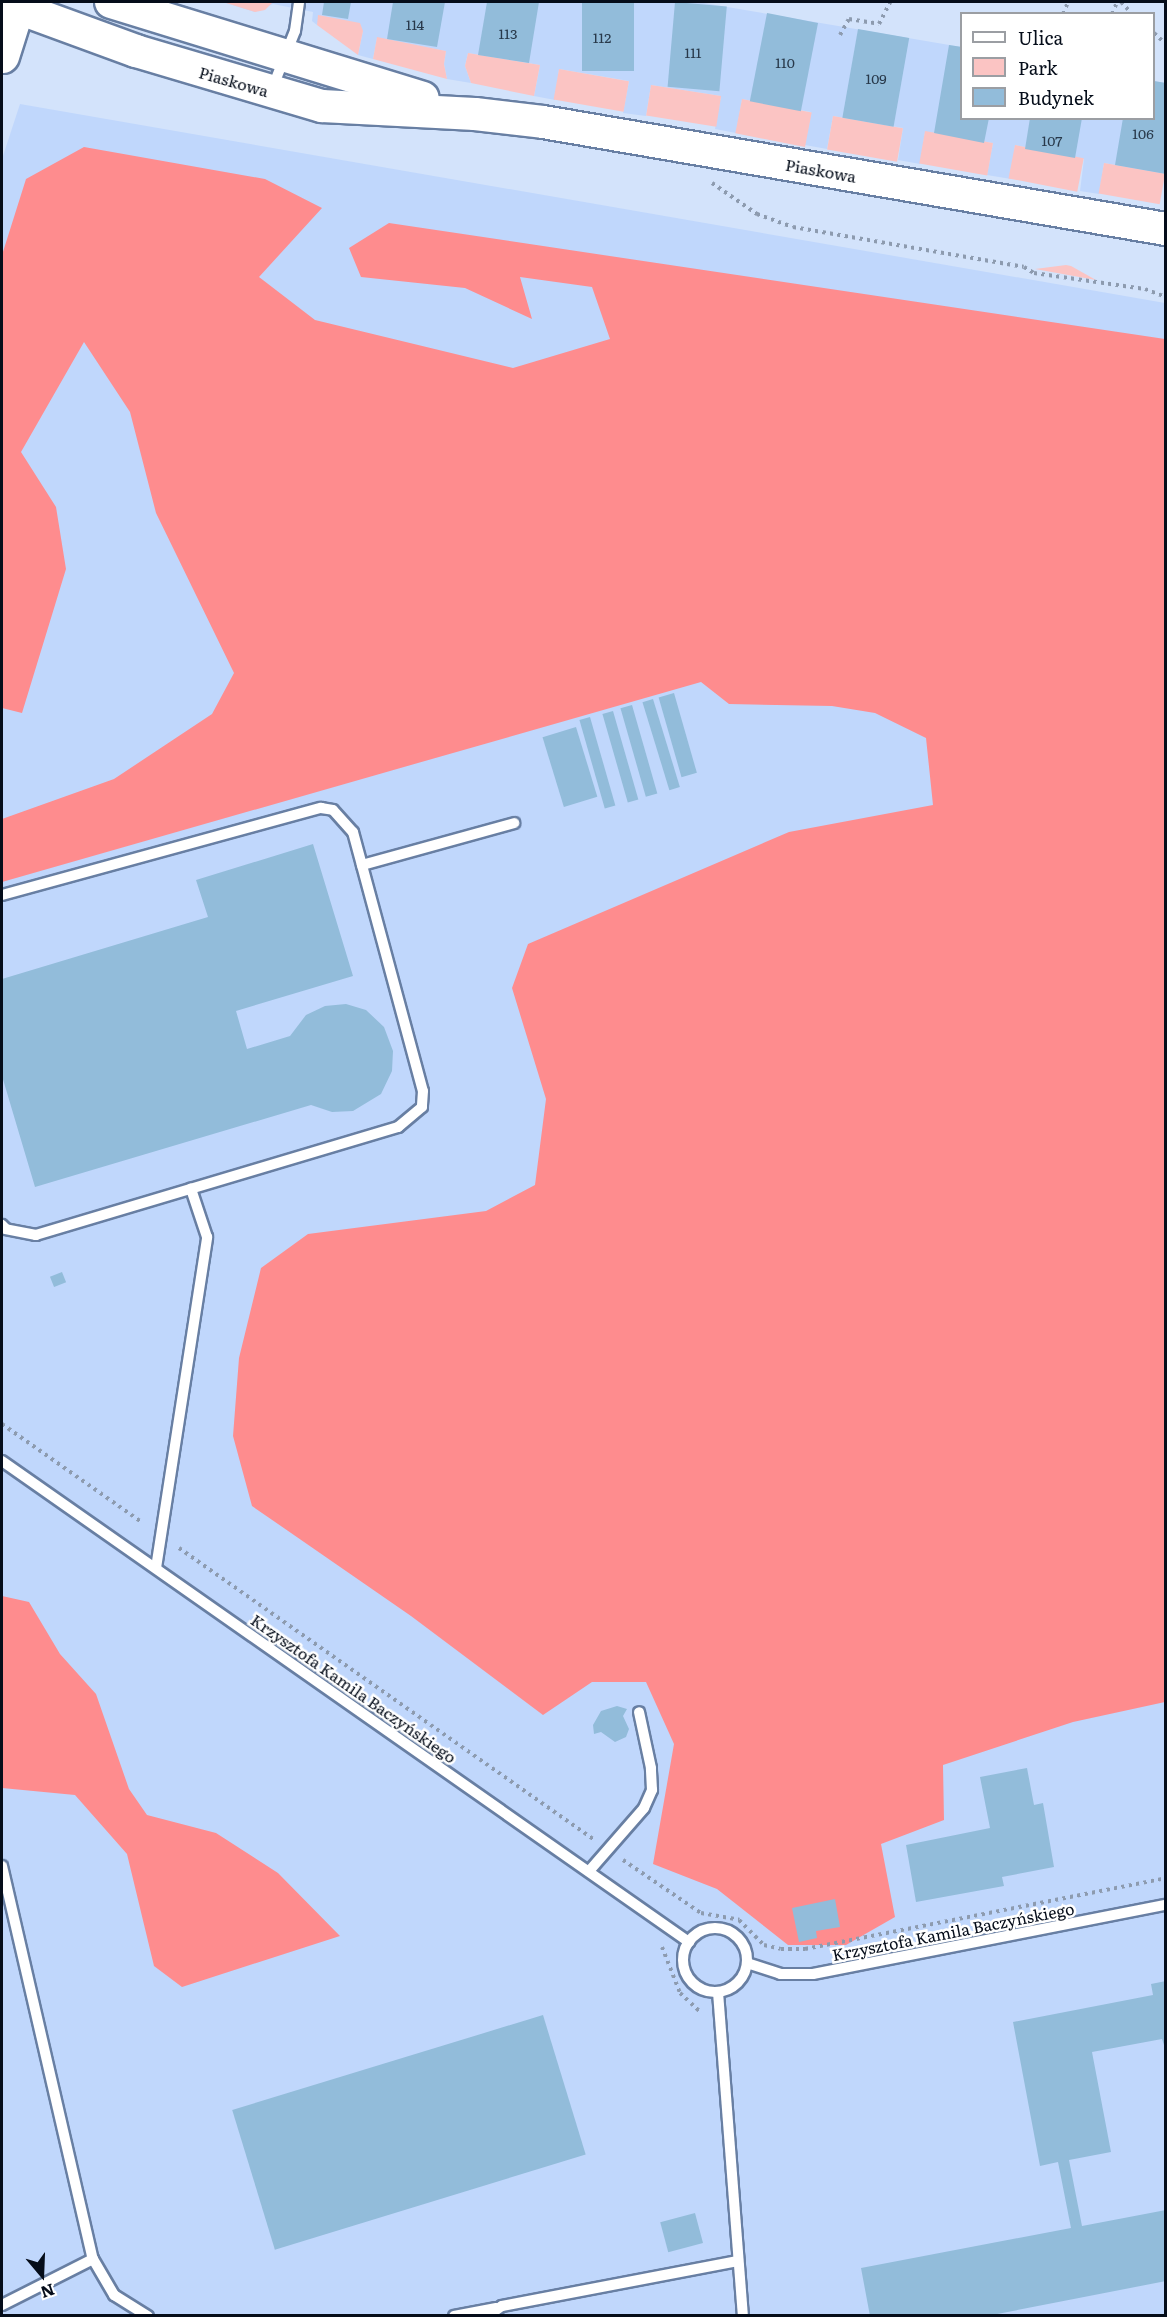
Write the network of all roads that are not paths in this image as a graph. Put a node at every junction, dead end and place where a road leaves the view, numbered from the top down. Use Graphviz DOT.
graph roads {
  1 [pos="111,2"];
  2 [pos="299,2"];
  3 [pos="12,3"];
  4 [pos="2,56"];
  5 [pos="283,58"];
  6 [pos="271,92"];
  7 [pos="475,114"];
  8 [pos="1166,229"];
  9 [pos="514,823"];
  10 [pos="362,865"];
  11 [pos="2,895"];
  12 [pos="191,1189"];
  13 [pos="2,1225"];
  14 [pos="2,1461"];
  15 [pos="156,1568"];
  16 [pos="639,1712"];
  17 [pos="2,1866"];
  18 [pos="590,1870"];
  19 [pos="1166,1905"];
  20 [pos="688,1942"];
  21 [pos="747,1964"];
  22 [pos="718,1992"];
  23 [pos="93,2259"];
  24 [pos="738,2261"];
  25 [pos="2,2305"];
  26 [pos="502,2307"];
  27 [pos="148,2316"];
  28 [pos="454,2316"];
  29 [pos="488,2316"];
  30 [pos="743,2316"];
  1 -- 5 [label="street, Piaskowa"];
  2 -- 5 [label="lane"];
  3 -- 4 [label="main road"];
  3 -- 6 [label="street, Piaskowa"];
  5 -- 6 [label="lane"];
  5 -- 7 [label="street, Piaskowa"];
  6 -- 7 [label="street, Piaskowa"];
  7 -- 8 [label="street, Piaskowa"];
  9 -- 10 [label="lane"];
  10 -- 11 [label="lane"];
  10 -- 12 [label="lane"];
  12 -- 13 [label="lane"];
  12 -- 15 [label="lane"];
  14 -- 15 [label="lane, Krzysztofa Kamila Baczyńskiego"];
  15 -- 18 [label="lane, Krzysztofa Kamila Baczyńskiego"];
  16 -- 18 [label="lane"];
  17 -- 23 [label="lane"];
  18 -- 20 [label="lane, Krzysztofa Kamila Baczyńskiego"];
  19 -- 21 [label="lane, Krzysztofa Kamila Baczyńskiego"];
  20 -- 21 [label="lane"];
  20 -- 22 [label="lane"];
  21 -- 22 [label="lane"];
  22 -- 24 [label="lane"];
  23 -- 25 [label="lane"];
  23 -- 27 [label="lane"];
  24 -- 26 [label="lane"];
  24 -- 30 [label="lane"];
  26 -- 28 [label="lane"];
  26 -- 29 [label="lane"];
}
